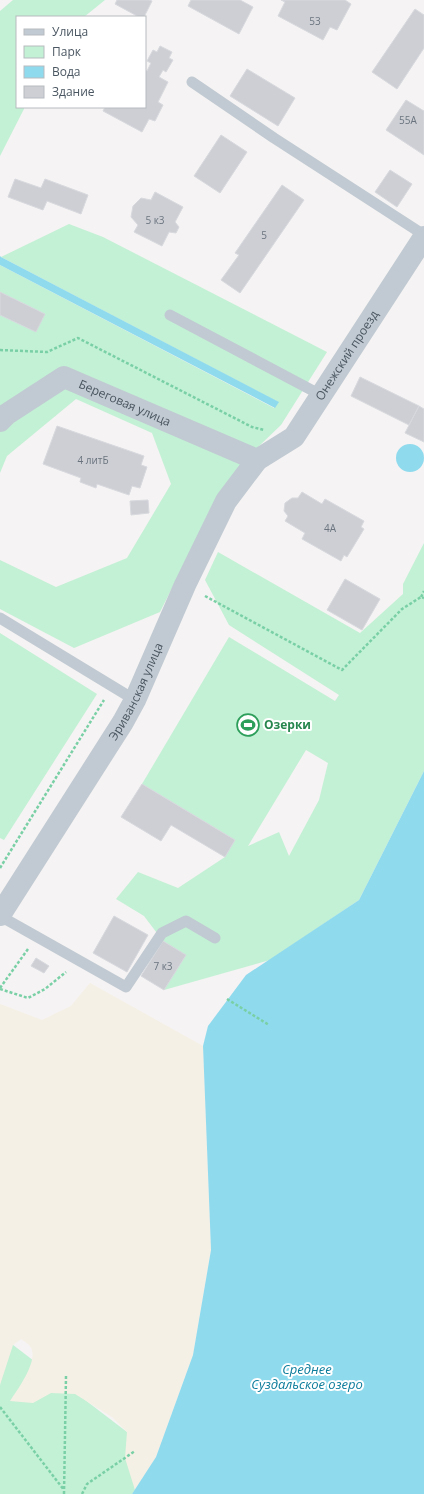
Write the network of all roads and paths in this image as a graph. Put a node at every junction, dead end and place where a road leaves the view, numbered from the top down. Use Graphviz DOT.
graph roads {
  1 [pos="192,82"];
  2 [pos="424,236"];
  3 [pos="170,315"];
  4 [pos="0,350"];
  5 [pos="321,395"];
  6 [pos="0,422"];
  7 [pos="294,436"];
  8 [pos="257,460"];
  9 [pos="185,585"];
  10 [pos="424,591"];
  11 [pos="422,597"];
  12 [pos="0,618"];
  13 [pos="112,686"];
  14 [pos="135,700"];
  15 [pos="0,868"];
  16 [pos="0,915"];
  17 [pos="37,937"];
  18 [pos="215,938"];
  19 [pos="79,961"];
  20 [pos="0,988"];
  21 [pos="227,1000"];
  22 [pos="268,1025"];
  23 [pos="66,1376"];
  24 [pos="0,1408"];
  25 [pos="135,1451"];
  26 [pos="64,1490"];
  27 [pos="64,1494"];
  28 [pos="82,1494"];
  1 -- 2 [label="lane"];
  2 -- 5 [label="street, Онежский проезд"];
  3 -- 5 [label="lane"];
  4 -- 7 [label="path"];
  5 -- 7 [label="street, Онежский проезд"];
  6 -- 8 [label="street, Береговая улица"];
  7 -- 8 [label="street, Онежский проезд"];
  8 -- 9 [label="street, Эриванская улица"];
  9 -- 11 [label="path"];
  9 -- 14 [label="street, Эриванская улица"];
  10 -- 11 [label="path"];
  12 -- 13 [label="lane"];
  13 -- 14 [label="lane"];
  13 -- 15 [label="path"];
  14 -- 16 [label="street, Эриванская улица"];
  16 -- 17 [label="lane"];
  17 -- 19 [label="lane"];
  17 -- 20 [label="path"];
  18 -- 19 [label="lane"];
  19 -- 20 [label="path"];
  21 -- 22 [label="path"];
  23 -- 26 [label="path"];
  24 -- 26 [label="path"];
  25 -- 28 [label="path"];
  26 -- 27 [label="path"];
}
